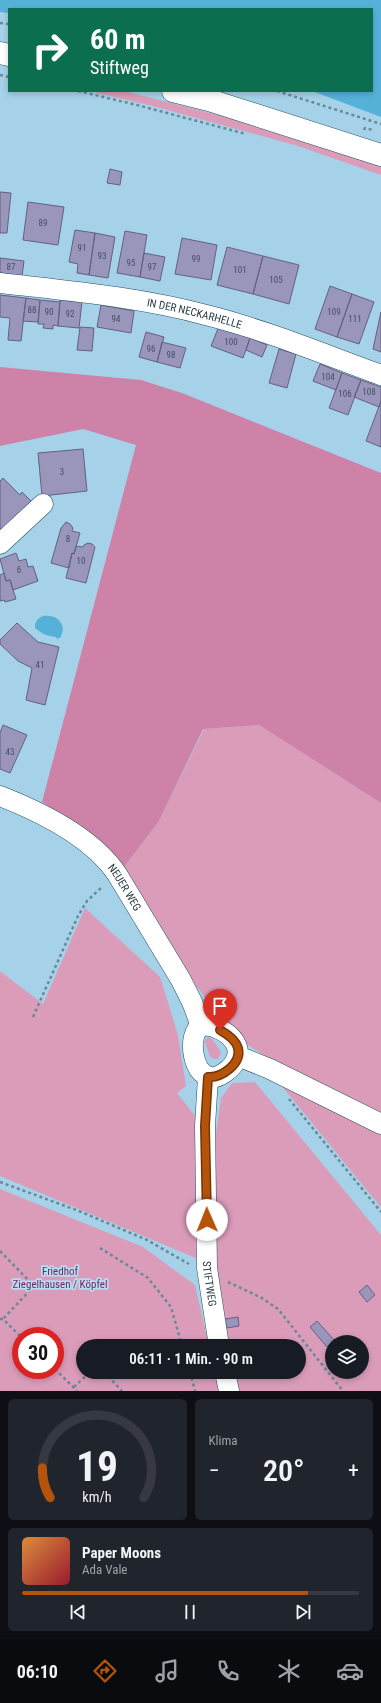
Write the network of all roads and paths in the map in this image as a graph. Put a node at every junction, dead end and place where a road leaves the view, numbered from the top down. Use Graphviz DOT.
graph roads {
  1 [pos="82,92"];
  2 [pos="177,92"];
  3 [pos="280,92"];
  4 [pos="381,124"];
  5 [pos="250,135"];
  6 [pos="381,155"];
  7 [pos="0,283"];
  8 [pos="381,374"];
  9 [pos="42,504"];
  10 [pos="0,544"];
  11 [pos="0,796"];
  12 [pos="117,874"];
  13 [pos="33,1017"];
  14 [pos="201,1026"];
  15 [pos="238,1056"];
  16 [pos="208,1077"];
  17 [pos="286,1097"];
  18 [pos="381,1124"];
  19 [pos="0,1182"];
  20 [pos="381,1212"];
  21 [pos="100,1248"];
  22 [pos="0,1251"];
  23 [pos="207,1271"];
  24 [pos="1,1319"];
  25 [pos="12,1329"];
  26 [pos="180,1339"];
  27 [pos="218,1339"];
  28 [pos="64,1378"];
  29 [pos="83,1379"];
  30 [pos="111,1379"];
  31 [pos="192,1379"];
  32 [pos="226,1379"];
  33 [pos="74,1387"];
  34 [pos="77,1391"];
  35 [pos="122,1391"];
  36 [pos="195,1391"];
  37 [pos="229,1391"];
  38 [pos="343,1391"];
  1 -- 5 [label="path"];
  2 -- 6 [label="main road"];
  3 -- 4 [label="path"];
  7 -- 8 [label="street, IN DER NECKARHELLE"];
  9 -- 10 [label="street"];
  11 -- 12 [label="street, NEUER WEG"];
  12 -- 13 [label="path"];
  12 -- 14 [label="street, NEUER WEG"];
  14 -- 15 [label="street"];
  14 -- 16 [label="street"];
  15 -- 16 [label="street"];
  15 -- 18 [label="street"];
  16 -- 23 [label="street, STIFTWEG"];
  17 -- 20 [label="path"];
  19 -- 23 [label="path"];
  21 -- 26 [label="path"];
  22 -- 24 [label="path"];
  23 -- 27 [label="street, STIFTWEG"];
  23 -- 38 [label="path"];
  24 -- 25 [label="path"];
  28 -- 33 [label="path"];
  29 -- 33 [label="path"];
  30 -- 35 [label="path"];
  31 -- 36 [label="path"];
  32 -- 37 [label="street"];
  33 -- 34 [label="path"];
}
